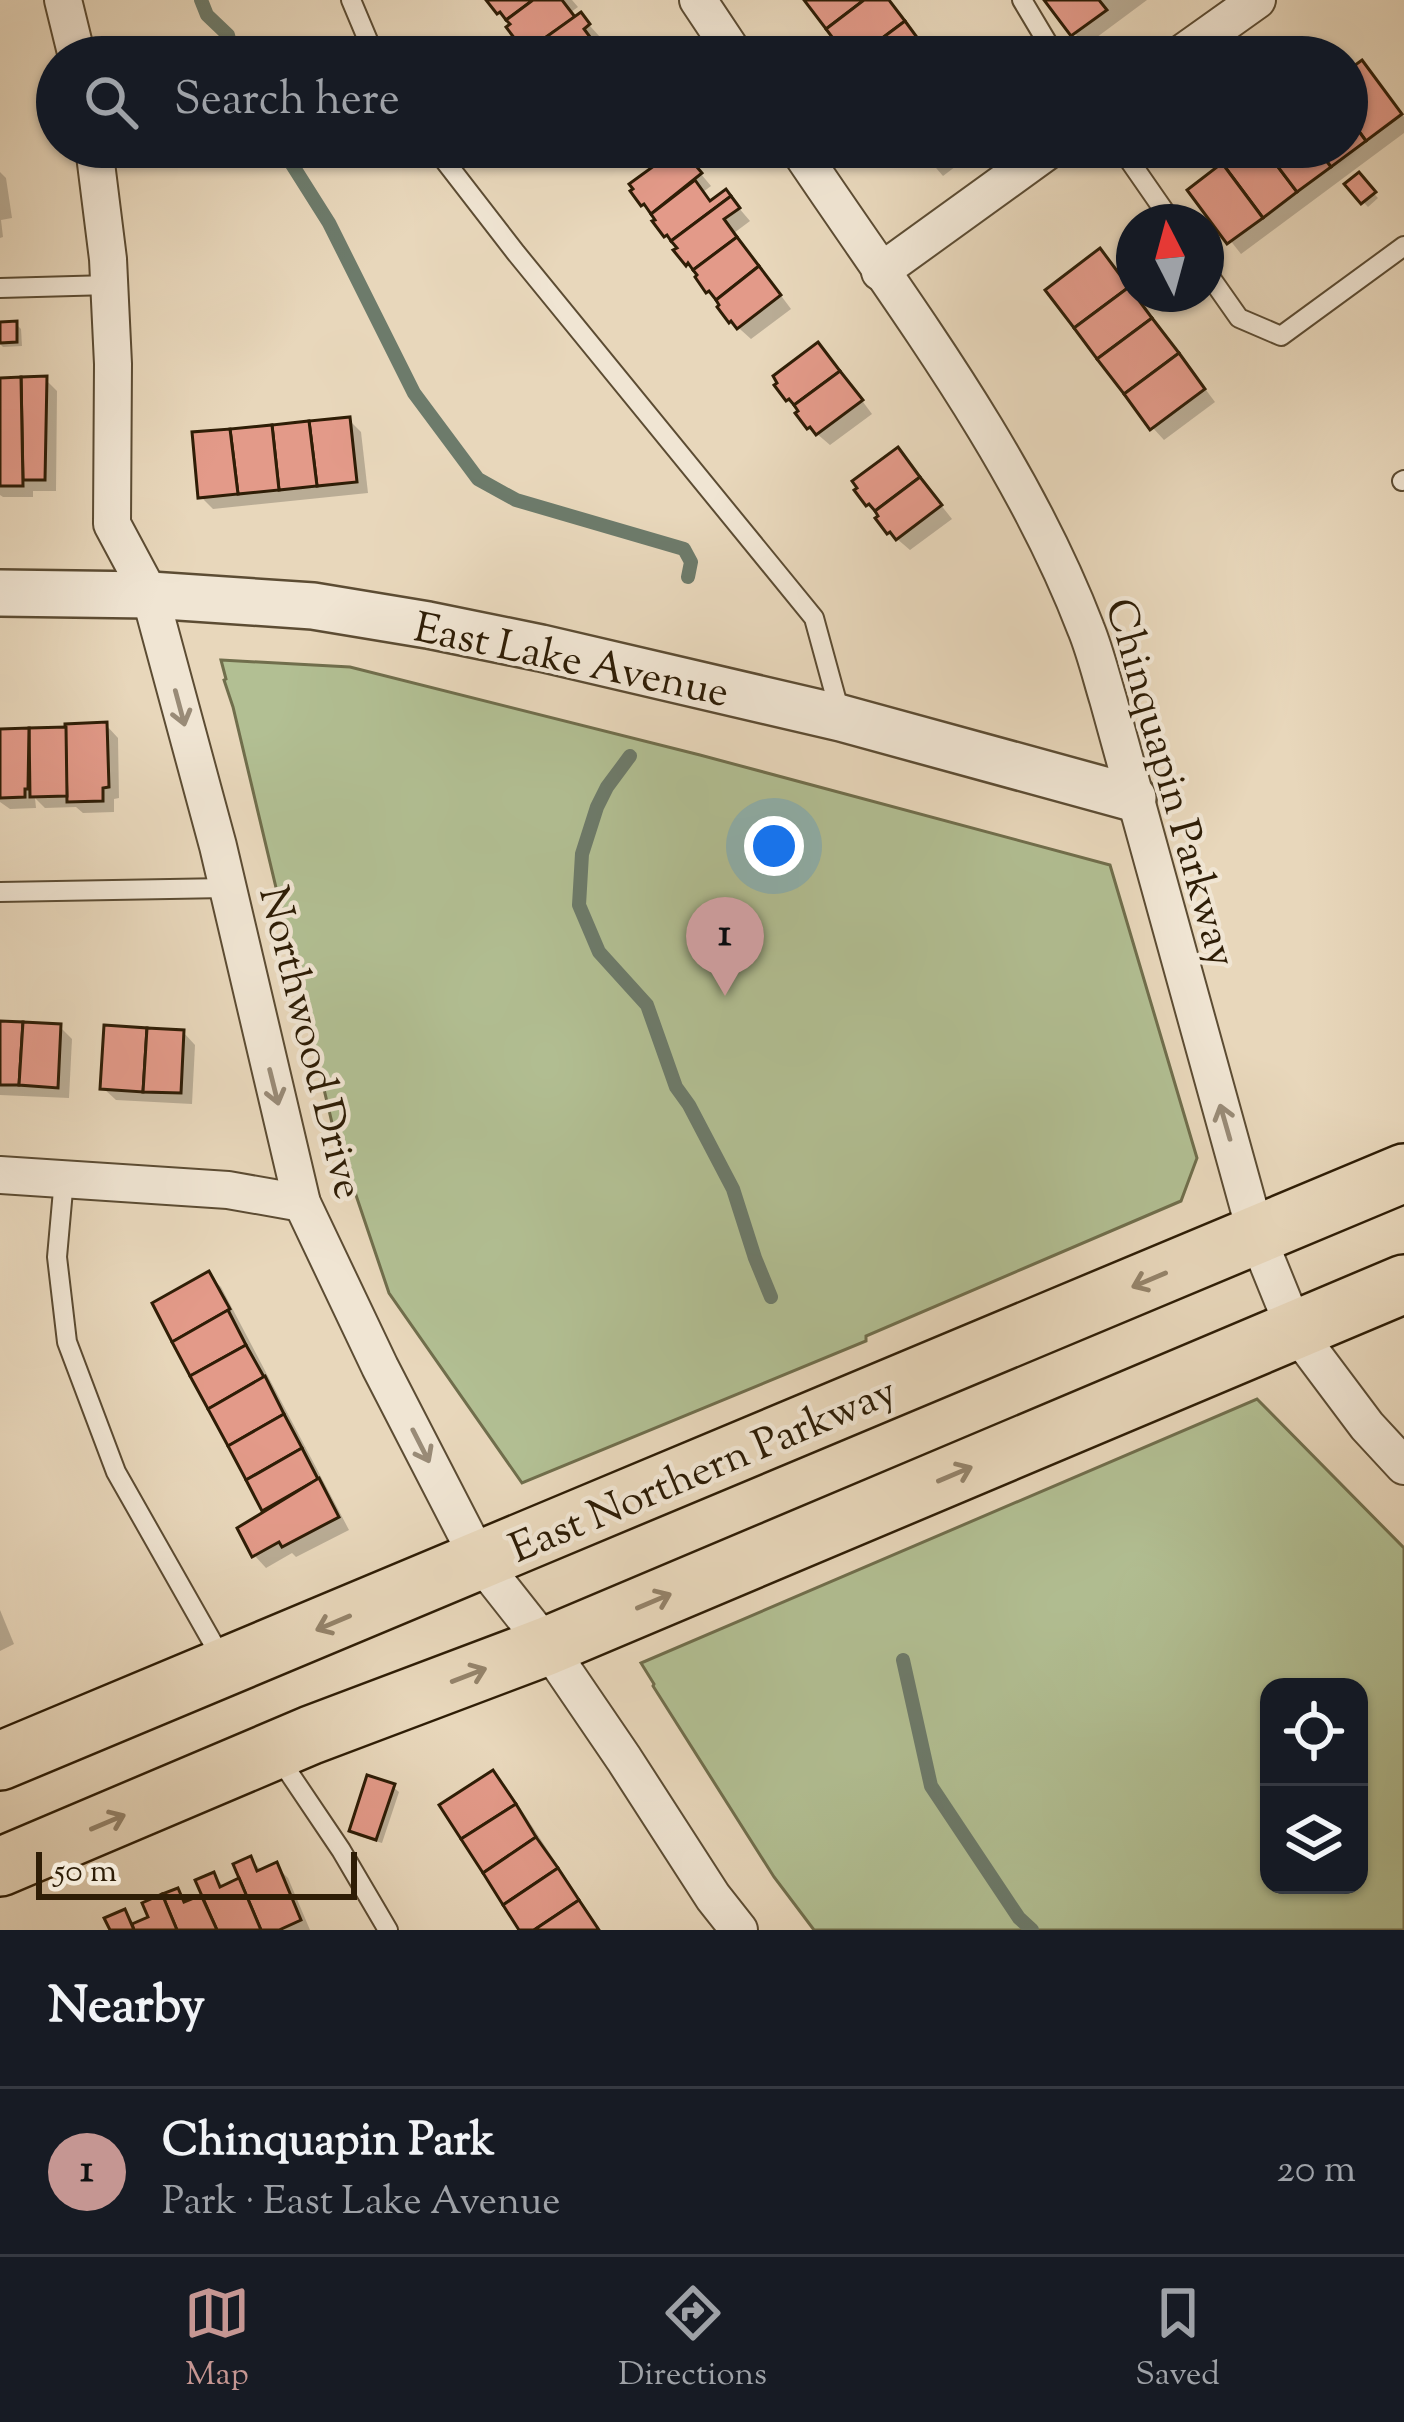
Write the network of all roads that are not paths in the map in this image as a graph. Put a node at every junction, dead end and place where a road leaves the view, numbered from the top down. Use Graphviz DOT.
graph roads {
  1 [pos="63,0"];
  2 [pos="351,0"];
  3 [pos="698,0"];
  4 [pos="1022,0"];
  5 [pos="1257,0"];
  6 [pos="72,36"];
  7 [pos="366,36"];
  8 [pos="722,36"];
  9 [pos="1043,36"];
  10 [pos="1206,36"];
  11 [pos="97,168"];
  12 [pos="450,168"];
  13 [pos="810,168"];
  14 [pos="1024,168"];
  15 [pos="1135,168"];
  16 [pos="1160,204"];
  17 [pos="1404,246"];
  18 [pos="880,272"];
  19 [pos="110,286"];
  20 [pos="0,289"];
  21 [pos="1224,297"];
  22 [pos="0,592"];
  23 [pos="150,595"];
  24 [pos="841,718"];
  25 [pos="1133,798"];
  26 [pos="226,888"];
  27 [pos="0,892"];
  28 [pos="1404,1173"];
  29 [pos="0,1175"];
  30 [pos="64,1179"];
  31 [pos="302,1203"];
  32 [pos="1256,1234"];
  33 [pos="1404,1284"];
  34 [pos="1295,1330"];
  35 [pos="1404,1466"];
  36 [pos="480,1561"];
  37 [pos="547,1646"];
  38 [pos="226,1667"];
  39 [pos="274,1750"];
  40 [pos="0,1761"];
  41 [pos="0,1868"];
  42 [pos="388,1930"];
  43 [pos="739,1930"];
  1 -- 6 [label="street"];
  2 -- 7 [label="lane"];
  3 -- 8 [label="street"];
  4 -- 9 [label="lane"];
  5 -- 10 [label="street"];
  11 -- 19 [label="street, Northwood Drive"];
  12 -- 24 [label="lane"];
  13 -- 18 [label="street, Chinquapin Parkway"];
  14 -- 18 [label="street"];
  15 -- 16 [label="lane"];
  17 -- 21 [label="lane"];
  18 -- 25 [label="street, Chinquapin Parkway"];
  19 -- 20 [label="lane"];
  19 -- 23 [label="street, Northwood Drive"];
  22 -- 23 [label="street, East Lake Avenue"];
  23 -- 24 [label="street, East Lake Avenue"];
  23 -- 26 [label="street, Northwood Drive, one-way"];
  24 -- 25 [label="street, East Lake Avenue"];
  32 -- 25 [label="street, Chinquapin Parkway, one-way"];
  26 -- 27 [label="lane"];
  26 -- 31 [label="street, Northwood Drive, one-way"];
  28 -- 32 [label="main road, East Northern Parkway"];
  29 -- 30 [label="street"];
  30 -- 31 [label="street"];
  30 -- 38 [label="lane"];
  31 -- 36 [label="street, Northwood Drive, one-way"];
  32 -- 34 [label="street, Chinquapin Parkway"];
  32 -- 36 [label="main road, East Northern Parkway, one-way"];
  33 -- 34 [label="main road"];
  34 -- 35 [label="street, Chinquapin Parkway"];
  37 -- 34 [label="main road, one-way"];
  36 -- 37 [label="street, Northwood Drive"];
  36 -- 38 [label="main road, East Northern Parkway, one-way"];
  39 -- 37 [label="main road, one-way"];
  37 -- 43 [label="street, Northwood Drive"];
  38 -- 40 [label="main road, East Northern Parkway"];
  41 -- 39 [label="main road, one-way"];
  39 -- 42 [label="lane"];
}
